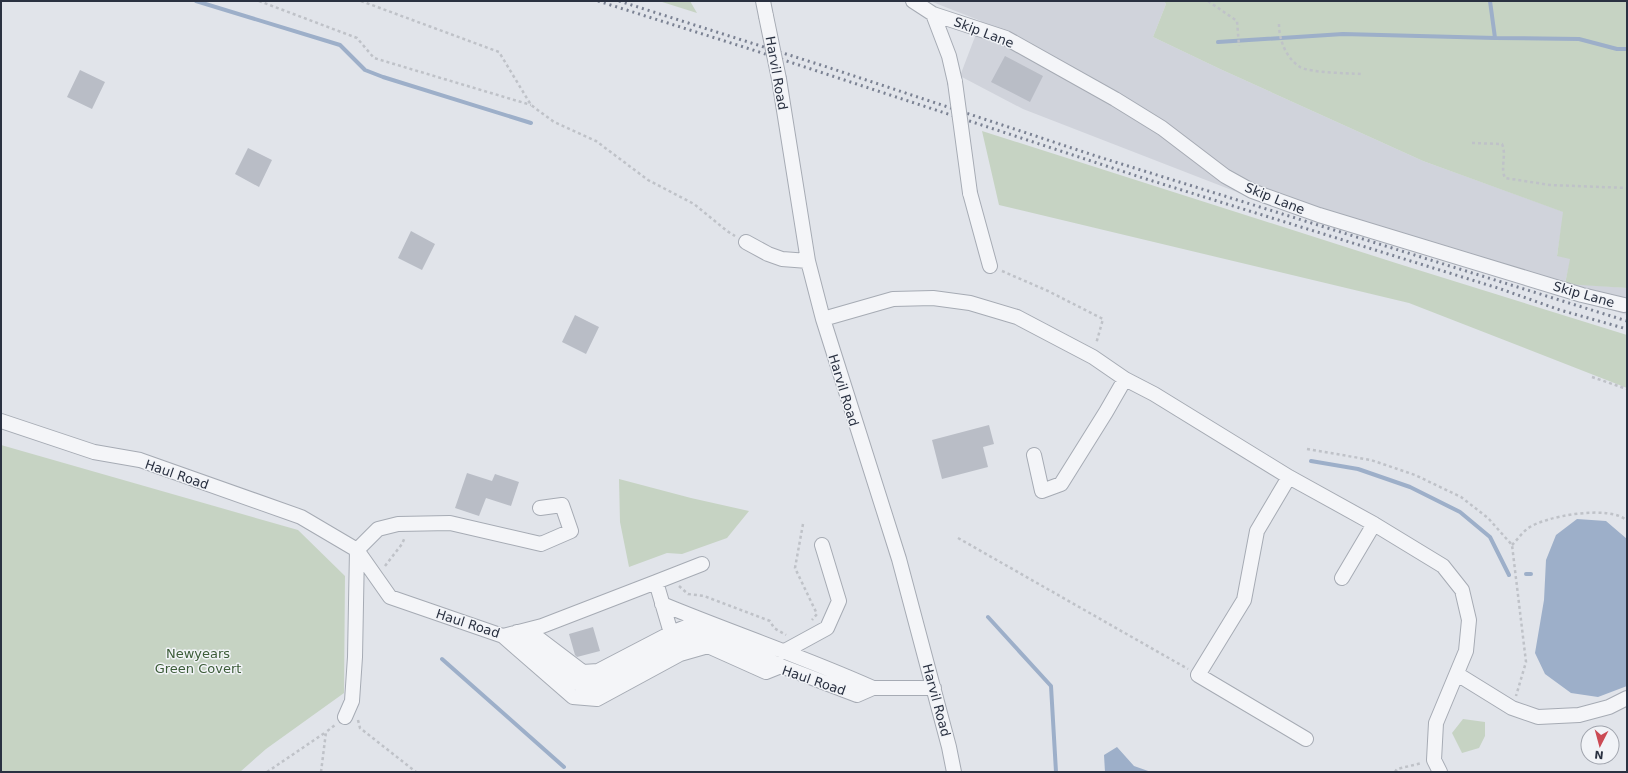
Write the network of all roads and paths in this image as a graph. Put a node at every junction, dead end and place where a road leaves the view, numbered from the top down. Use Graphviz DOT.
graph roads {
  1 [pos="259,1"];
  2 [pos="361,1"];
  3 [pos="763,1"];
  4 [pos="913,1"];
  5 [pos="1208,1"];
  6 [pos="934,14"];
  7 [pos="1279,24"];
  8 [pos="1239,46"];
  9 [pos="1361,74"];
  10 [pos="531,105"];
  11 [pos="1472,143"];
  12 [pos="1627,188"];
  13 [pos="746,242"];
  14 [pos="808,261"];
  15 [pos="990,266"];
  16 [pos="1624,305"];
  17 [pos="823,319"];
  18 [pos="1093,358"];
  19 [pos="1592,377"];
  20 [pos="1125,379"];
  21 [pos="1627,389"];
  22 [pos="1,421"];
  23 [pos="1307,449"];
  24 [pos="1034,455"];
  25 [pos="1289,477"];
  26 [pos="540,508"];
  27 [pos="1627,521"];
  28 [pos="1374,524"];
  29 [pos="958,538"];
  30 [pos="822,545"];
  31 [pos="1512,545"];
  32 [pos="357,550"];
  33 [pos="702,564"];
  34 [pos="1342,578"];
  35 [pos="656,582"];
  36 [pos="662,604"];
  37 [pos="522,631"];
  38 [pos="503,636"];
  39 [pos="676,644"];
  40 [pos="783,652"];
  41 [pos="781,666"];
  42 [pos="1457,674"];
  43 [pos="1198,675"];
  44 [pos="873,688"];
  45 [pos="934,688"];
  46 [pos="1627,698"];
  47 [pos="352,701"];
  48 [pos="1512,708"];
  49 [pos="344,717"];
  50 [pos="326,732"];
  51 [pos="1306,739"];
  52 [pos="1437,766"];
  53 [pos="266,772"];
  54 [pos="321,772"];
  55 [pos="416,772"];
  56 [pos="954,772"];
  57 [pos="1395,772"];
  1 -- 10 [label="path"];
  2 -- 10 [label="path"];
  3 -- 14 [label="street, Harvil Road, bridge"];
  4 -- 6 [label="street, Skip Lane"];
  5 -- 8 [label="path"];
  6 -- 15 [label="street, bridge"];
  6 -- 16 [label="street, Skip Lane"];
  7 -- 9 [label="path"];
  10 -- 13 [label="path"];
  11 -- 12 [label="path"];
  13 -- 14 [label="street"];
  14 -- 17 [label="street, Harvil Road"];
  15 -- 18 [label="path"];
  17 -- 18 [label="street"];
  17 -- 45 [label="street, Harvil Road"];
  18 -- 20 [label="street"];
  19 -- 21 [label="path"];
  20 -- 24 [label="street"];
  20 -- 25 [label="street"];
  22 -- 32 [label="street, Haul Road"];
  23 -- 31 [label="path"];
  25 -- 28 [label="street"];
  25 -- 43 [label="street"];
  26 -- 32 [label="street"];
  27 -- 31 [label="path"];
  28 -- 34 [label="street"];
  28 -- 42 [label="street"];
  29 -- 43 [label="path"];
  30 -- 40 [label="street"];
  31 -- 48 [label="path"];
  32 -- 38 [label="street, Haul Road"];
  32 -- 47 [label="street"];
  33 -- 35 [label="street, Haul Road"];
  35 -- 36 [label="street"];
  35 -- 37 [label="street, Haul Road"];
  36 -- 39 [label="street"];
  36 -- 40 [label="street"];
  37 -- 38 [label="street, Haul Road"];
  37 -- 39 [label="street"];
  38 -- 39 [label="street"];
  39 -- 41 [label="street, Haul Road"];
  39 -- 41 [label="street"];
  40 -- 44 [label="street"];
  41 -- 44 [label="street, Haul Road"];
  42 -- 48 [label="street"];
  42 -- 52 [label="street"];
  43 -- 51 [label="street"];
  44 -- 45 [label="street, Haul Road"];
  45 -- 56 [label="street, Harvil Road"];
  46 -- 48 [label="street"];
  47 -- 49 [label="street"];
  47 -- 55 [label="path"];
  49 -- 50 [label="path"];
  50 -- 53 [label="path"];
  50 -- 54 [label="path"];
  52 -- 57 [label="path"];
}
